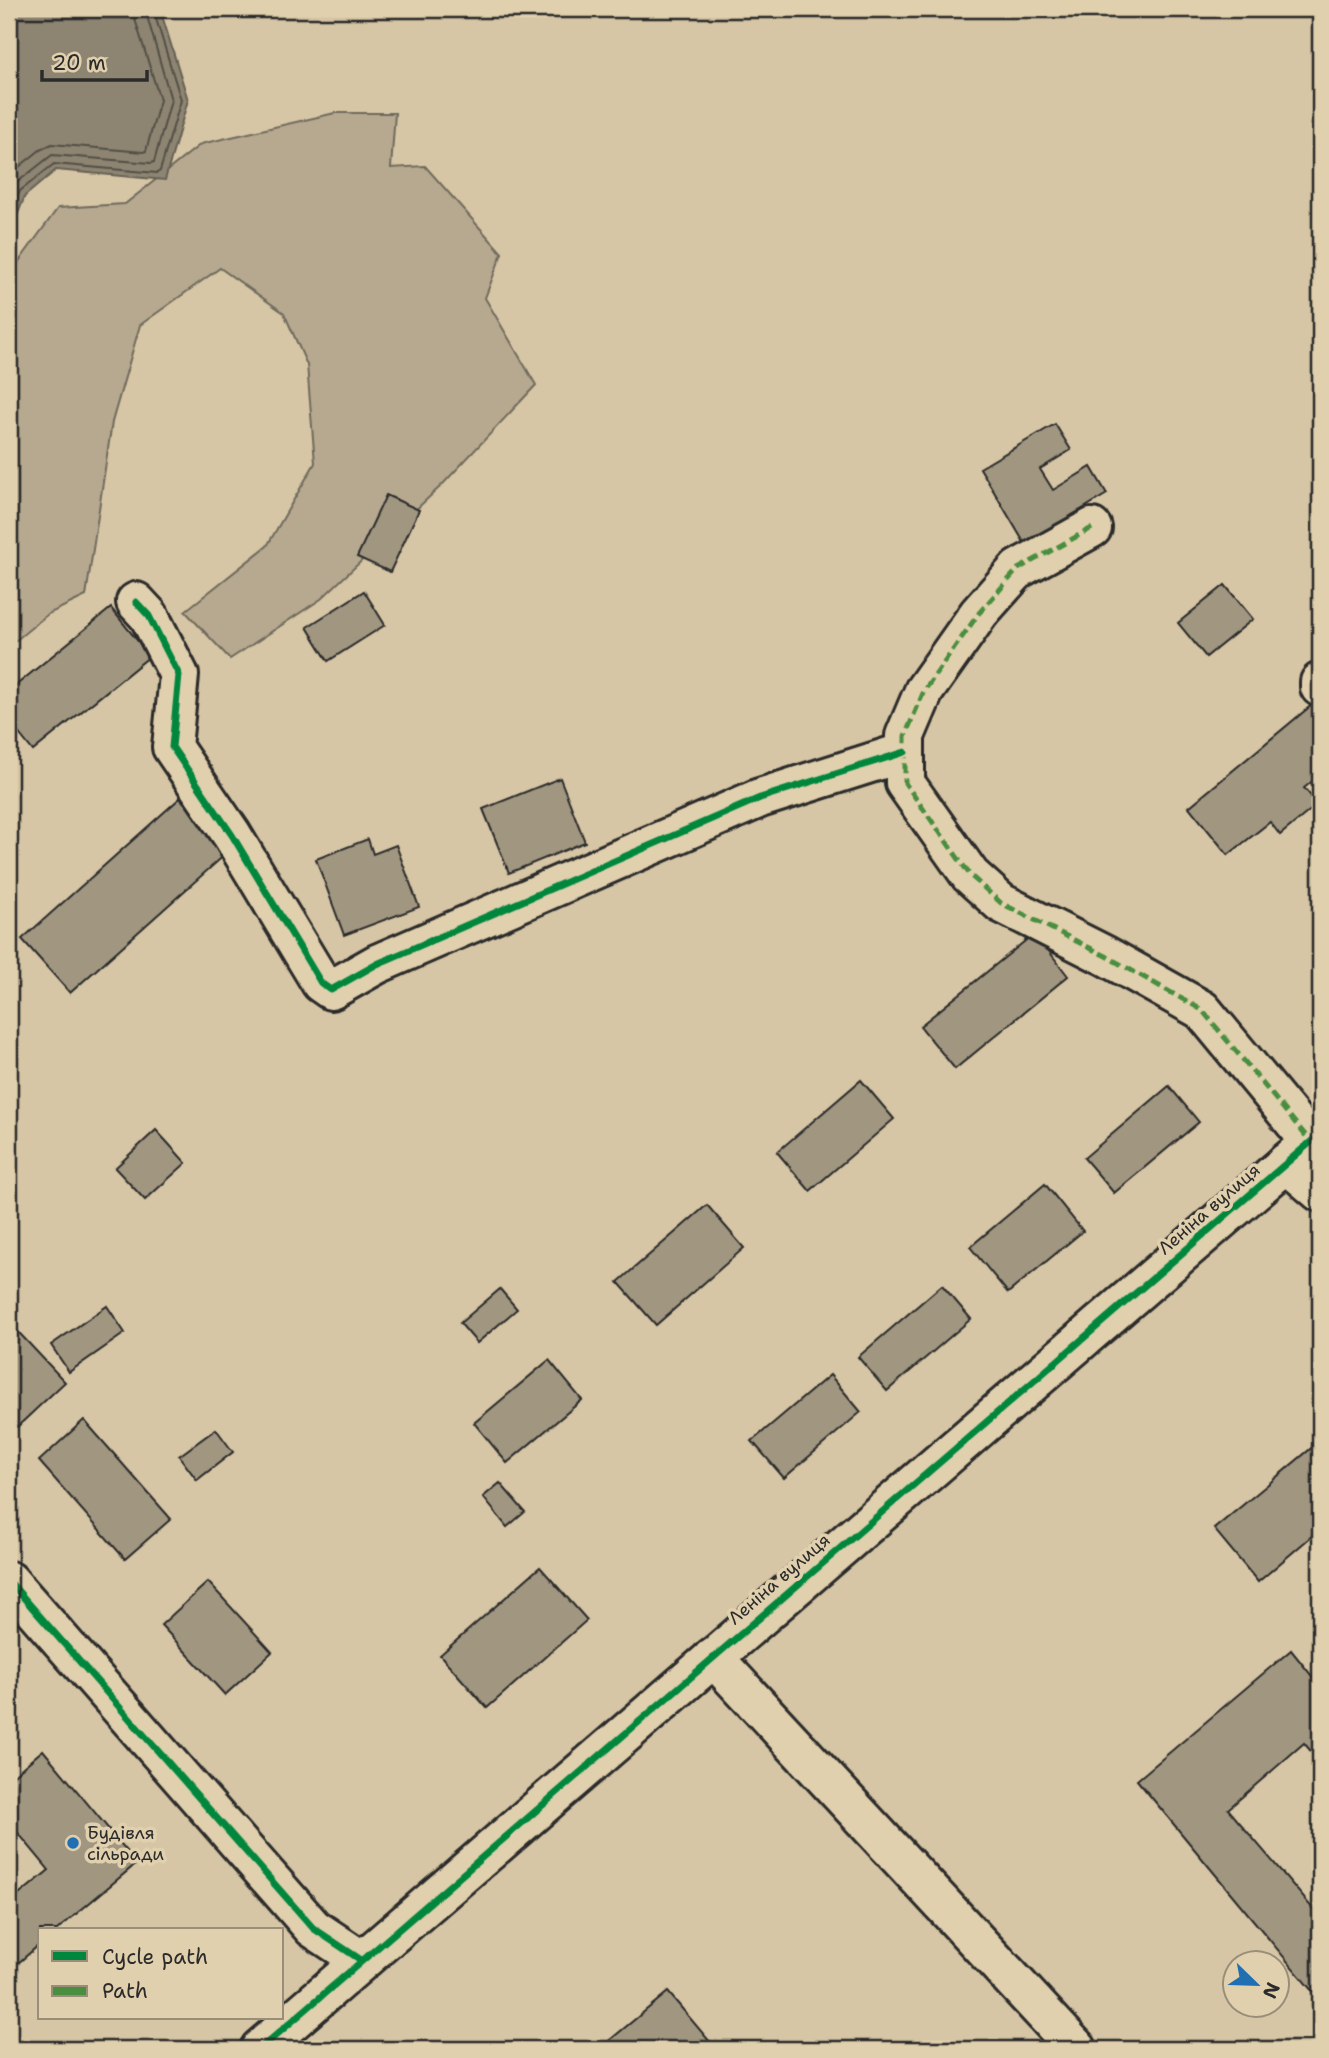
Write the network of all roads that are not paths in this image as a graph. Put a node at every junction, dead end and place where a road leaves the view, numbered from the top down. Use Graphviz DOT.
graph roads {
  1 [pos="1092,528"];
  2 [pos="136,601"];
  3 [pos="905,752"];
  4 [pos="1306,1146"];
  5 [pos="1320,1192"];
  6 [pos="9,1581"];
  7 [pos="713,1657"];
  8 [pos="361,1960"];
  9 [pos="260,2049"];
  10 [pos="1077,2049"];
  1 -- 3 [label="street"];
  2 -- 3 [label="street"];
  3 -- 4 [label="street"];
  4 -- 5 [label="street, Леніна вулиця"];
  4 -- 7 [label="street, Леніна вулиця"];
  6 -- 8 [label="street"];
  7 -- 8 [label="street, Леніна вулиця"];
  7 -- 10 [label="street"];
  8 -- 9 [label="street, Леніна вулиця"];
}
